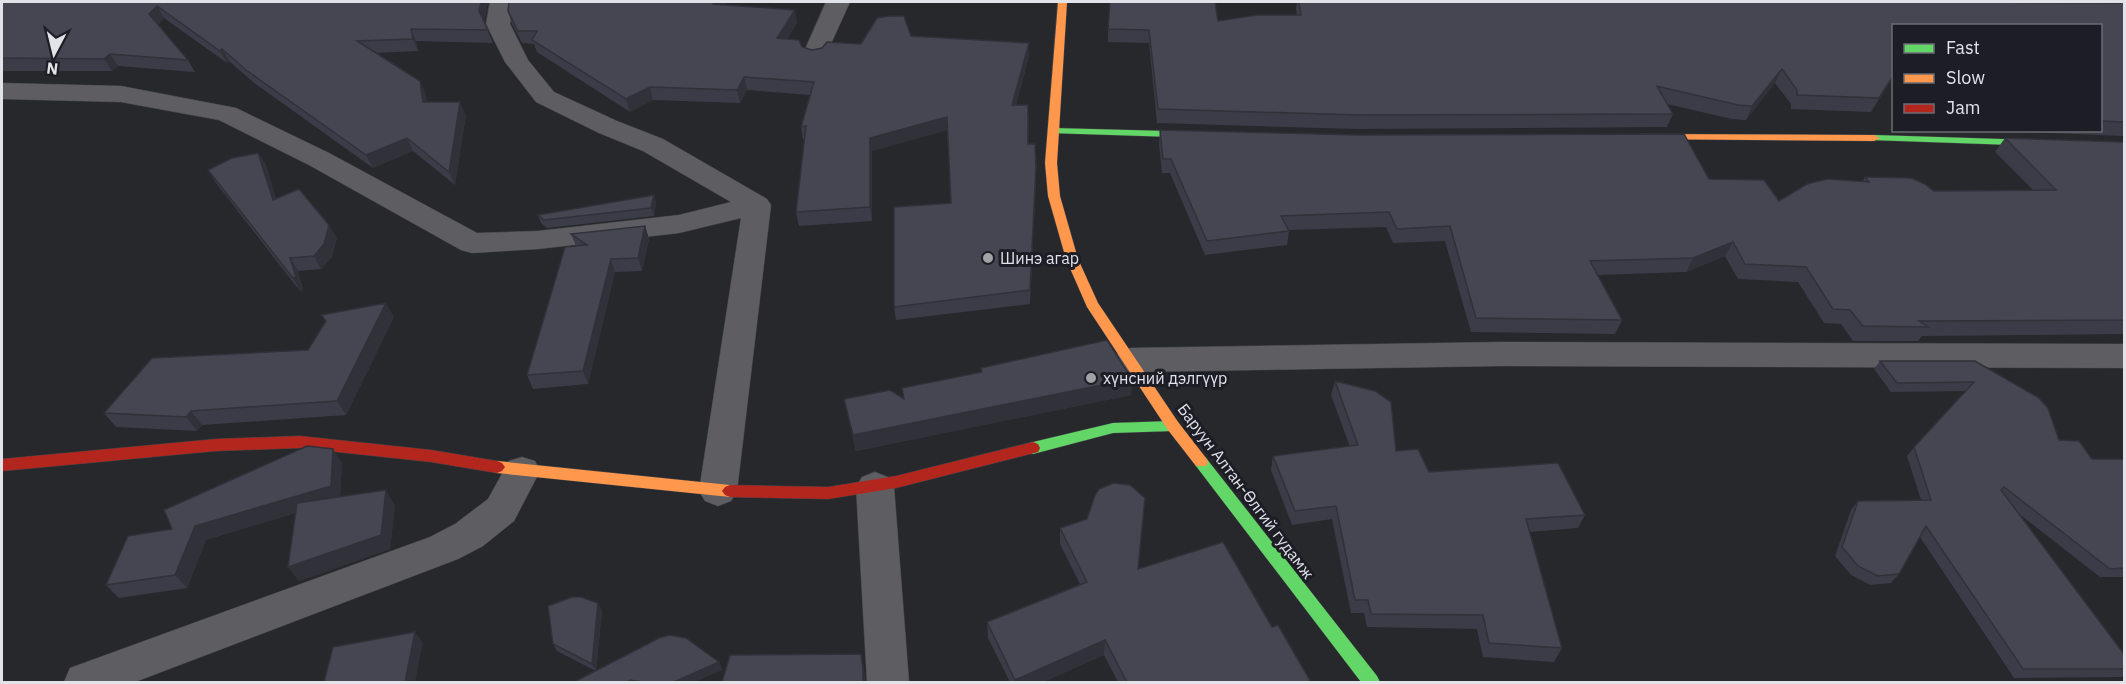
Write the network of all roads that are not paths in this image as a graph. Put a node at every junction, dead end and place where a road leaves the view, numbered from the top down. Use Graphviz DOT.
graph roads {
  1 [pos="502,2"];
  2 [pos="838,2"];
  3 [pos="1062,2"];
  4 [pos="815,54"];
  5 [pos="2,91"];
  6 [pos="1053,131"];
  7 [pos="1216,135"];
  8 [pos="1625,137"];
  9 [pos="2124,146"];
  10 [pos="757,205"];
  11 [pos="2124,356"];
  12 [pos="1131,360"];
  13 [pos="1173,426"];
  14 [pos="2,465"];
  15 [pos="522,471"];
  16 [pos="875,487"];
  17 [pos="718,491"];
  18 [pos="85,682"];
  19 [pos="888,682"];
  20 [pos="1371,682"];
  1 -- 10 [label="street"];
  2 -- 4 [label="street"];
  3 -- 6 [label="street, Баруун Алтан-Өлгий гудамж"];
  5 -- 10 [label="street"];
  6 -- 7 [label="street"];
  6 -- 12 [label="street, Баруун Алтан-Өлгий гудамж"];
  8 -- 9 [label="street"];
  10 -- 17 [label="street"];
  11 -- 12 [label="street"];
  12 -- 13 [label="street, Баруун Алтан-Өлгий гудамж"];
  13 -- 16 [label="street"];
  13 -- 20 [label="street, Баруун Алтан-Өлгий гудамж"];
  14 -- 15 [label="street"];
  15 -- 17 [label="street"];
  15 -- 18 [label="street"];
  16 -- 17 [label="street"];
  16 -- 19 [label="street"];
}
